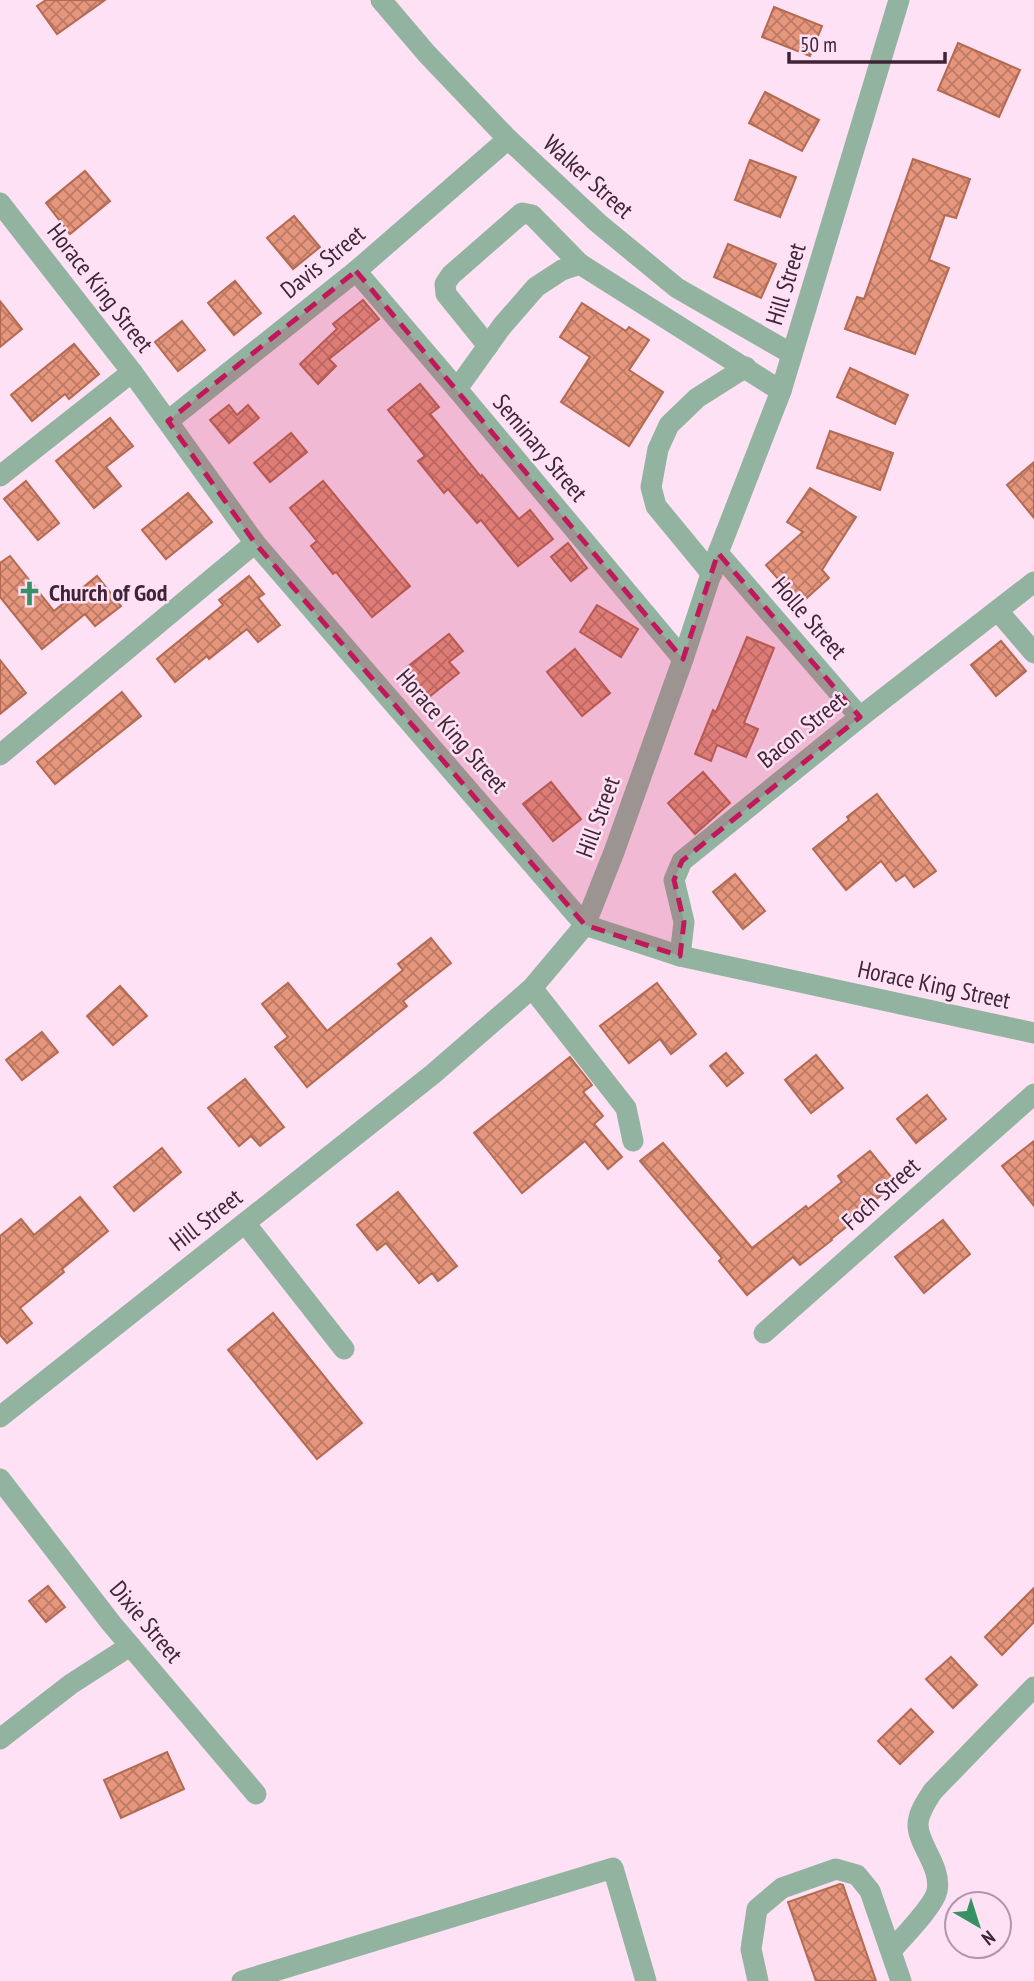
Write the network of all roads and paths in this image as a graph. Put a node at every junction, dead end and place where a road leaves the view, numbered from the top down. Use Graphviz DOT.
graph roads {
  1 [pos="382,0"];
  2 [pos="899,0"];
  3 [pos="508,139"];
  4 [pos="0,203"];
  5 [pos="580,264"];
  6 [pos="356,271"];
  7 [pos="488,346"];
  8 [pos="792,354"];
  9 [pos="746,367"];
  10 [pos="132,372"];
  11 [pos="457,389"];
  12 [pos="781,391"];
  13 [pos="168,421"];
  14 [pos="0,476"];
  15 [pos="255,543"];
  16 [pos="718,553"];
  17 [pos="712,574"];
  18 [pos="1034,582"];
  19 [pos="998,611"];
  20 [pos="1034,653"];
  21 [pos="683,659"];
  22 [pos="860,718"];
  23 [pos="0,754"];
  24 [pos="585,925"];
  25 [pos="680,956"];
  26 [pos="532,988"];
  27 [pos="1034,1033"];
  28 [pos="1034,1094"];
  29 [pos="633,1141"];
  30 [pos="245,1223"];
  31 [pos="764,1333"];
  32 [pos="344,1349"];
  33 [pos="0,1417"];
  34 [pos="0,1479"];
  35 [pos="130,1646"];
  36 [pos="1034,1688"];
  37 [pos="4,1733"];
  38 [pos="256,1794"];
  39 [pos="891,1951"];
  40 [pos="242,1981"];
  41 [pos="646,1981"];
  42 [pos="758,1981"];
  43 [pos="901,1981"];
  1 -- 3 [label="street, Walker Street"];
  2 -- 8 [label="street, Hill Street"];
  3 -- 6 [label="street, Davis Street"];
  3 -- 8 [label="street, Walker Street"];
  4 -- 10 [label="street, Horace King Street"];
  5 -- 7 [label="street"];
  5 -- 7 [label="street"];
  5 -- 9 [label="street"];
  6 -- 11 [label="street, Seminary Street"];
  6 -- 13 [label="street, Davis Street"];
  7 -- 11 [label="street"];
  8 -- 12 [label="street, Hill Street"];
  9 -- 12 [label="street"];
  9 -- 17 [label="street"];
  10 -- 13 [label="street, Horace King Street"];
  10 -- 14 [label="street"];
  11 -- 21 [label="street, Seminary Street"];
  12 -- 16 [label="street, Hill Street"];
  13 -- 15 [label="street, Horace King Street"];
  15 -- 23 [label="street"];
  15 -- 24 [label="street, Horace King Street"];
  16 -- 17 [label="street, Hill Street"];
  16 -- 22 [label="street, Holle Street"];
  17 -- 21 [label="street, Hill Street"];
  18 -- 19 [label="street, Bacon Street"];
  19 -- 20 [label="street"];
  19 -- 22 [label="street, Bacon Street"];
  21 -- 24 [label="street, Hill Street"];
  22 -- 25 [label="street, Bacon Street"];
  24 -- 25 [label="street, Horace King Street"];
  24 -- 26 [label="street, Hill Street"];
  25 -- 27 [label="street, Horace King Street"];
  26 -- 29 [label="street"];
  26 -- 30 [label="street, Hill Street"];
  28 -- 31 [label="street, Foch Street"];
  30 -- 32 [label="street"];
  30 -- 33 [label="street, Hill Street"];
  34 -- 35 [label="street, Dixie Street"];
  35 -- 37 [label="street"];
  35 -- 38 [label="street, Dixie Street"];
  36 -- 39 [label="street"];
  39 -- 42 [label="street"];
  39 -- 43 [label="street"];
  40 -- 41 [label="street"];
}
